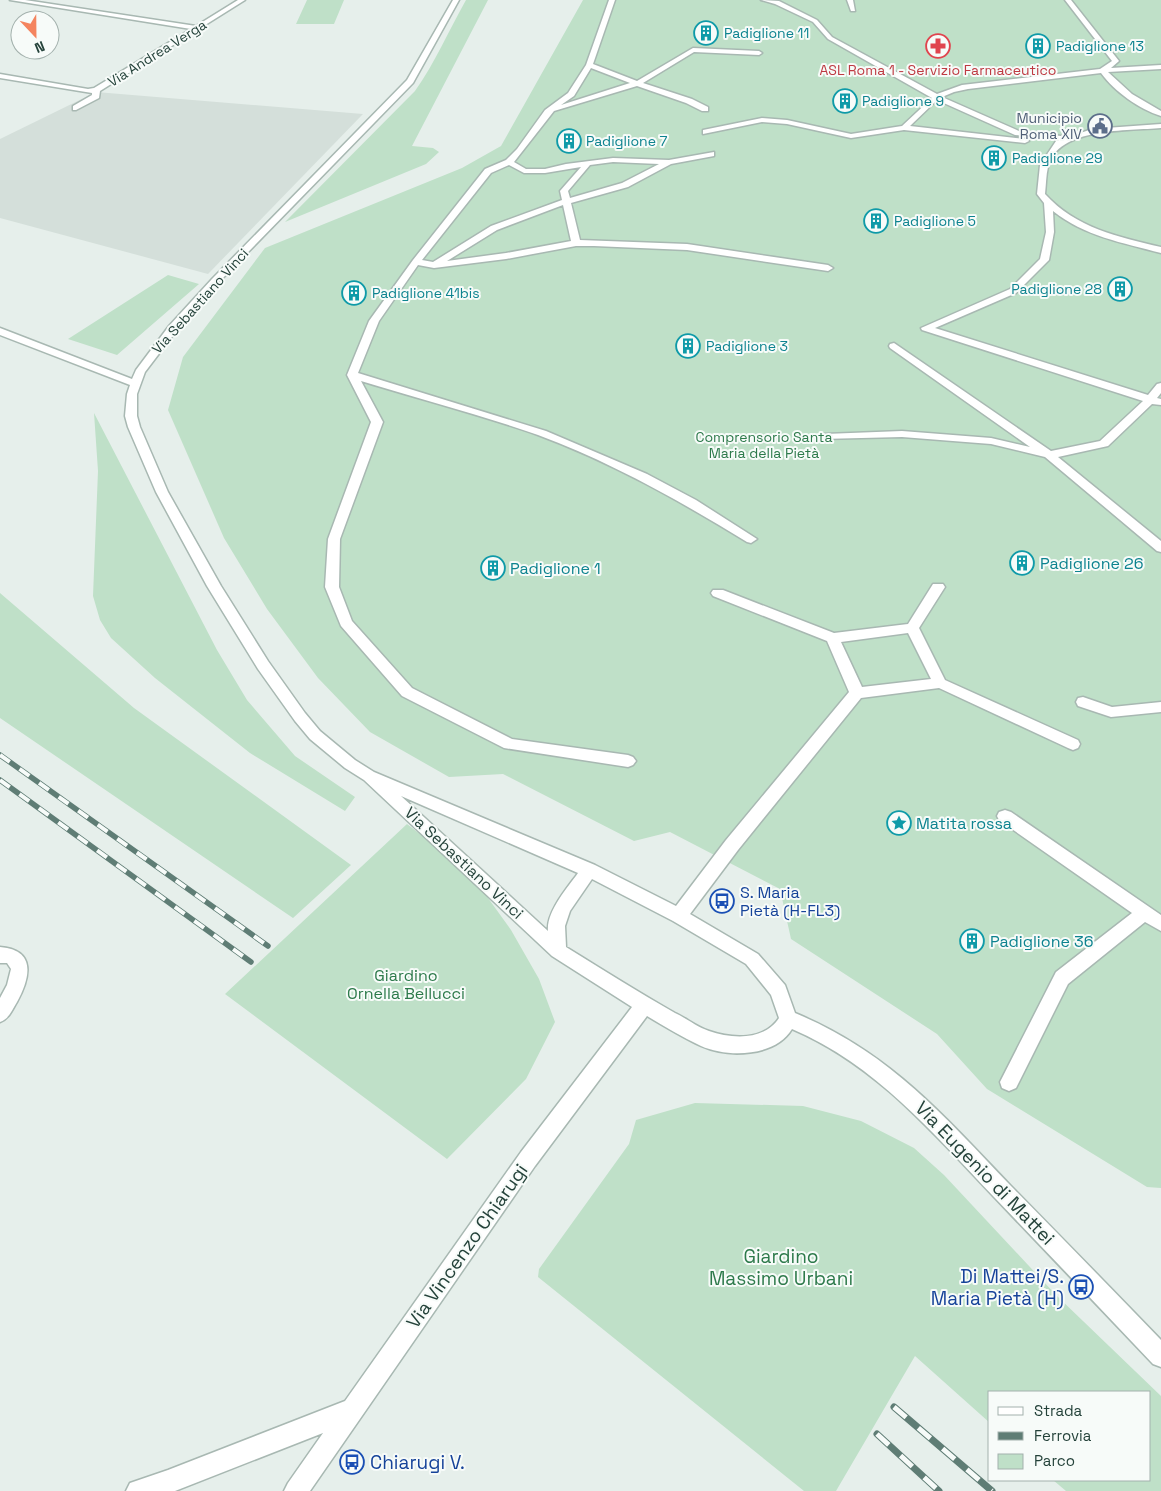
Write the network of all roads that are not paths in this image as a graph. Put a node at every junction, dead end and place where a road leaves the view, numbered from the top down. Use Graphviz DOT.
graph roads {
  1 [pos="13,0"];
  2 [pos="242,0"];
  3 [pos="456,0"];
  4 [pos="622,0"];
  5 [pos="764,0"];
  6 [pos="850,0"];
  7 [pos="1068,0"];
  8 [pos="611,2"];
  9 [pos="853,10"];
  10 [pos="198,28"];
  11 [pos="759,53"];
  12 [pos="589,65"];
  13 [pos="1161,67"];
  14 [pos="1104,70"];
  15 [pos="0,76"];
  16 [pos="638,83"];
  17 [pos="96,90"];
  18 [pos="936,97"];
  19 [pos="76,108"];
  20 [pos="705,109"];
  21 [pos="548,112"];
  22 [pos="1161,114"];
  23 [pos="1161,126"];
  24 [pos="904,128"];
  25 [pos="706,132"];
  26 [pos="1068,139"];
  27 [pos="1059,143"];
  28 [pos="711,154"];
  29 [pos="509,162"];
  30 [pos="669,162"];
  31 [pos="588,163"];
  32 [pos="567,201"];
  33 [pos="1048,204"];
  34 [pos="1058,230"];
  35 [pos="1104,235"];
  36 [pos="576,243"];
  37 [pos="1161,250"];
  38 [pos="416,262"];
  39 [pos="434,265"];
  40 [pos="828,268"];
  41 [pos="0,331"];
  42 [pos="894,346"];
  43 [pos="352,375"];
  44 [pos="134,383"];
  45 [pos="1161,386"];
  46 [pos="1156,401"];
  47 [pos="825,437"];
  48 [pos="1049,455"];
  49 [pos="751,539"];
  50 [pos="1161,548"];
  51 [pos="938,587"];
  52 [pos="718,593"];
  53 [pos="912,628"];
  54 [pos="833,638"];
  55 [pos="940,683"];
  56 [pos="858,693"];
  57 [pos="1083,702"];
  58 [pos="1161,708"];
  59 [pos="1073,744"];
  60 [pos="628,760"];
  61 [pos="369,776"];
  62 [pos="1005,816"];
  63 [pos="588,870"];
  64 [pos="1146,912"];
  65 [pos="679,916"];
  66 [pos="1161,924"];
  67 [pos="558,951"];
  68 [pos="0,955"];
  69 [pos="644,1005"];
  70 [pos="0,1014"];
  71 [pos="788,1019"];
  72 [pos="1010,1082"];
  73 [pos="1161,1356"];
  74 [pos="352,1410"];
  75 [pos="173,1487"];
  76 [pos="138,1491"];
  77 [pos="296,1491"];
  1 -- 10 [label="street"];
  2 -- 10 [label="street, Via Andrea Verga"];
  3 -- 44 [label="street, Via Sebastiano Vinci"];
  4 -- 8 [label="street"];
  5 -- 18 [label="street"];
  6 -- 9 [label="street"];
  7 -- 14 [label="street"];
  8 -- 12 [label="street"];
  10 -- 17 [label="street, Via Andrea Verga"];
  11 -- 16 [label="street"];
  12 -- 16 [label="street"];
  12 -- 21 [label="street"];
  13 -- 14 [label="street"];
  14 -- 18 [label="street"];
  14 -- 22 [label="street"];
  15 -- 17 [label="street"];
  16 -- 20 [label="street"];
  16 -- 21 [label="street"];
  17 -- 19 [label="street, Via Andrea Verga"];
  18 -- 24 [label="street"];
  18 -- 26 [label="street"];
  21 -- 29 [label="street"];
  23 -- 26 [label="street"];
  24 -- 25 [label="street"];
  24 -- 27 [label="street"];
  26 -- 27 [label="street"];
  27 -- 33 [label="street"];
  28 -- 30 [label="street"];
  29 -- 31 [label="street"];
  29 -- 38 [label="street"];
  30 -- 31 [label="street"];
  30 -- 32 [label="street"];
  31 -- 32 [label="street"];
  32 -- 36 [label="street"];
  32 -- 39 [label="street"];
  33 -- 34 [label="street"];
  33 -- 35 [label="street"];
  34 -- 35 [label="street"];
  34 -- 46 [label="street"];
  35 -- 37 [label="street"];
  36 -- 39 [label="street"];
  36 -- 40 [label="street"];
  38 -- 39 [label="street"];
  38 -- 43 [label="street"];
  41 -- 44 [label="street"];
  42 -- 48 [label="street"];
  43 -- 49 [label="street"];
  43 -- 60 [label="street"];
  44 -- 61 [label="street, Via Sebastiano Vinci"];
  45 -- 46 [label="street"];
  46 -- 48 [label="street"];
  47 -- 48 [label="street"];
  48 -- 50 [label="street"];
  51 -- 53 [label="street"];
  52 -- 54 [label="street"];
  53 -- 54 [label="street"];
  53 -- 55 [label="street"];
  54 -- 56 [label="street"];
  55 -- 56 [label="street"];
  55 -- 59 [label="street"];
  56 -- 65 [label="street"];
  57 -- 58 [label="street"];
  61 -- 63 [label="street, Via Sebastiano Vinci"];
  61 -- 67 [label="street, Via Sebastiano Vinci"];
  62 -- 64 [label="street"];
  63 -- 65 [label="street, Via Sebastiano Vinci"];
  63 -- 67 [label="street"];
  64 -- 66 [label="street"];
  64 -- 72 [label="street"];
  65 -- 71 [label="street, Via Sebastiano Vinci"];
  67 -- 69 [label="street, Via Sebastiano Vinci"];
  68 -- 70 [label="street"];
  69 -- 71 [label="street, Via Sebastiano Vinci"];
  69 -- 74 [label="street, Via Vincenzo Chiarugi"];
  71 -- 73 [label="street, Via Eugenio di Mattei"];
  74 -- 75 [label="street"];
  74 -- 77 [label="street, Via Vincenzo Chiarugi"];
  75 -- 76 [label="street"];
}
